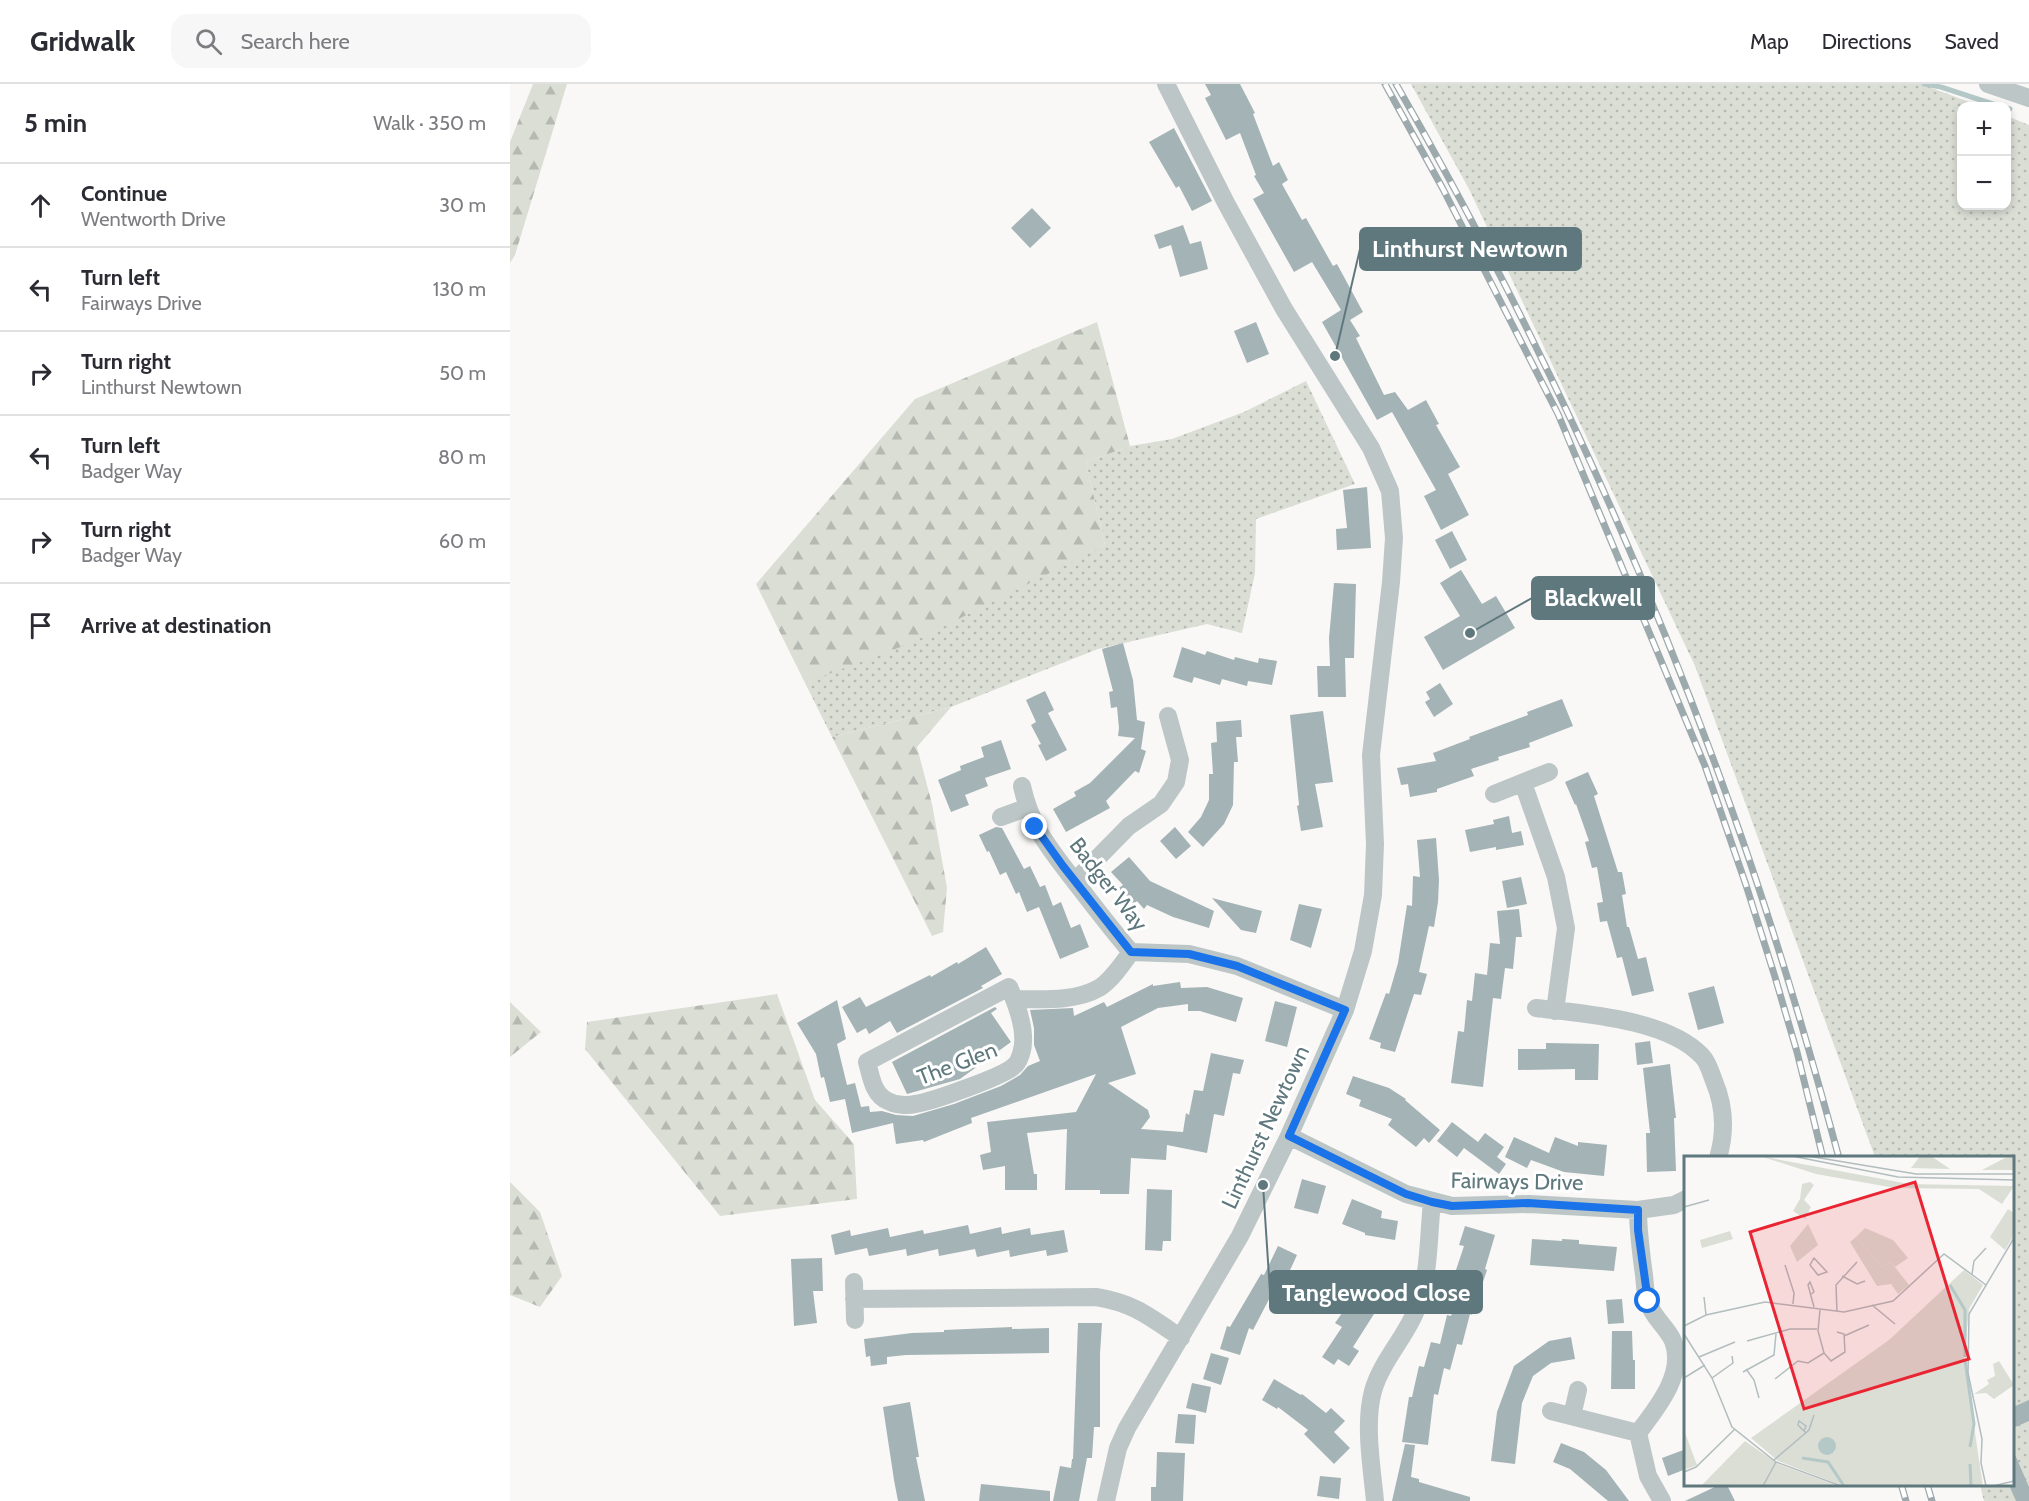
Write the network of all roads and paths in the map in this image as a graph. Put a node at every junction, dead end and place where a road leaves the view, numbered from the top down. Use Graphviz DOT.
graph roads {
  1 [pos="1166,84"];
  2 [pos="1988,84"];
  3 [pos="2029,98"];
  4 [pos="1168,716"];
  5 [pos="1549,772"];
  6 [pos="1523,783"];
  7 [pos="1022,786"];
  8 [pos="1494,794"];
  9 [pos="1026,807"];
  10 [pos="1001,817"];
  11 [pos="1075,881"];
  12 [pos="1131,952"];
  13 [pos="1014,999"];
  14 [pos="1536,1008"];
  15 [pos="1345,1010"];
  16 [pos="1555,1011"];
  17 [pos="1289,1136"];
  18 [pos="1719,1156"];
  19 [pos="1684,1200"];
  20 [pos="1432,1202"];
  21 [pos="1638,1210"];
  22 [pos="855,1320"];
  23 [pos="1180,1338"];
  24 [pos="1578,1390"];
  25 [pos="1551,1411"];
  26 [pos="1572,1416"];
  27 [pos="1638,1433"];
  28 [pos="1106,1501"];
  29 [pos="1375,1501"];
  30 [pos="1662,1501"];
  1 -- 15 [label="street, Linthurst Newtown"];
  2 -- 3 [label="street"];
  4 -- 11 [label="street"];
  5 -- 6 [label="street"];
  6 -- 8 [label="street"];
  6 -- 16 [label="street"];
  7 -- 9 [label="street, Badger Way"];
  9 -- 10 [label="street"];
  9 -- 11 [label="street, Badger Way"];
  11 -- 12 [label="street, Badger Way"];
  12 -- 13 [label="street, The Glen"];
  12 -- 15 [label="street, Badger Way"];
  13 -- 13 [label="street, The Glen"];
  14 -- 16 [label="street"];
  15 -- 17 [label="street, Linthurst Newtown"];
  16 -- 18 [label="street"];
  17 -- 20 [label="street, Fairways Drive"];
  17 -- 23 [label="street, Linthurst Newtown"];
  19 -- 21 [label="street, Fairways Drive"];
  20 -- 21 [label="street, Fairways Drive"];
  20 -- 29 [label="street"];
  21 -- 27 [label="street"];
  22 -- 23 [label="street"];
  23 -- 28 [label="street, Linthurst Newtown"];
  24 -- 26 [label="street"];
  25 -- 26 [label="street"];
  26 -- 27 [label="street"];
  27 -- 30 [label="street"];
}
